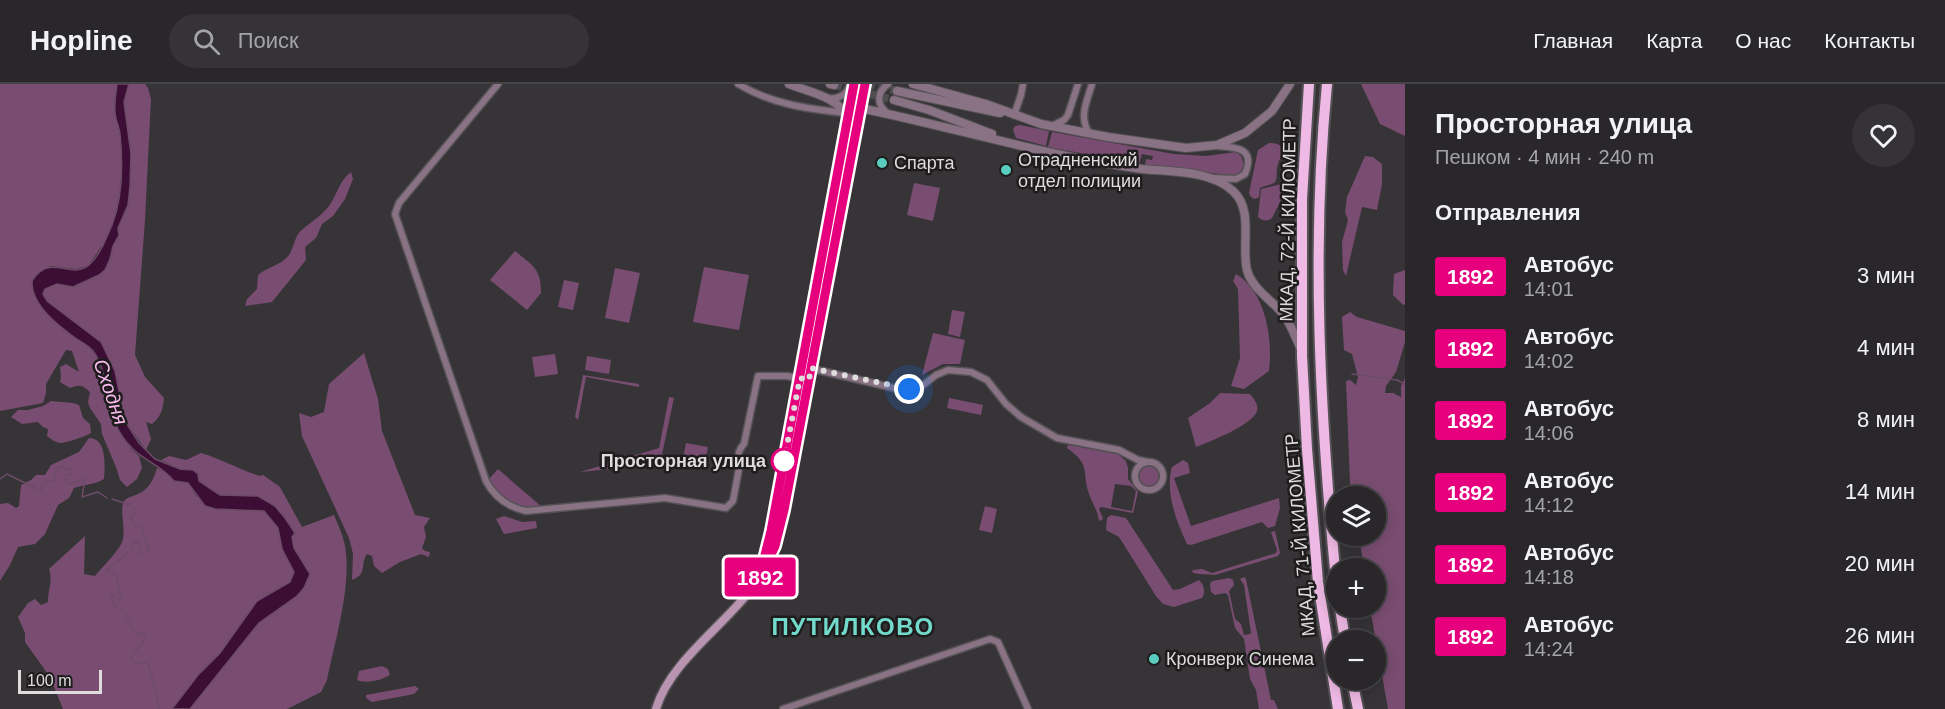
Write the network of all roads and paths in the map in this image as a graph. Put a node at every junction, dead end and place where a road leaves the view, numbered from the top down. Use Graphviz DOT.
graph roads {
  1 [pos="498,84"];
  2 [pos="738,84"];
  3 [pos="789,84"];
  4 [pos="852,84"];
  5 [pos="865,84"];
  6 [pos="888,84"];
  7 [pos="913,84"];
  8 [pos="1023,84"];
  9 [pos="1078,84"];
  10 [pos="1092,84"];
  11 [pos="1290,84"];
  12 [pos="1309,84"];
  13 [pos="1327,84"];
  14 [pos="1332,84"];
  15 [pos="897,91"];
  16 [pos="826,98"];
  17 [pos="894,100"];
  18 [pos="1325,107"];
  19 [pos="860,108"];
  20 [pos="848,113"];
  21 [pos="889,114"];
  22 [pos="1017,116"];
  23 [pos="1052,126"];
  24 [pos="1090,134"];
  25 [pos="1017,144"];
  26 [pos="1208,146"];
  27 [pos="1209,177"];
  28 [pos="1302,354"];
  29 [pos="1321,356"];
  30 [pos="807,367"];
  31 [pos="804,379"];
  32 [pos="1127,454"];
  33 [pos="1148,462"];
  34 [pos="1136,471"];
  35 [pos="1334,558"];
  36 [pos="1354,690"];
  37 [pos="656,709"];
  38 [pos="783,709"];
  39 [pos="1028,709"];
  40 [pos="1338,709"];
  41 [pos="1358,709"];
  1 -- 31 [label="street"];
  2 -- 20 [label="street"];
  3 -- 16 [label="street"];
  4 -- 16 [label="street"];
  4 -- 20 [label="main road"];
  5 -- 19 [label="main road"];
  6 -- 21 [label="street"];
  7 -- 22 [label="street"];
  8 -- 22 [label="street"];
  9 -- 23 [label="street"];
  10 -- 24 [label="street"];
  11 -- 26 [label="street"];
  12 -- 28 [label="highway, МКАД, 72-Й КИЛОМЕТР"];
  13 -- 18 [label="highway, МКАД, 72-Й КИЛОМЕТР"];
  14 -- 18 [label="main road"];
  15 -- 22 [label="street"];
  16 -- 20 [label="street"];
  17 -- 25 [label="street"];
  18 -- 29 [label="highway, МКАД, 72-Й КИЛОМЕТР"];
  19 -- 20 [label="street"];
  19 -- 21 [label="street"];
  19 -- 30 [label="main road"];
  20 -- 30 [label="main road"];
  21 -- 25 [label="street"];
  22 -- 23 [label="street"];
  23 -- 24 [label="street"];
  24 -- 26 [label="street"];
  25 -- 27 [label="street"];
  26 -- 27 [label="street"];
  27 -- 28 [label="street"];
  28 -- 40 [label="highway, МКАД, 71-Й КИЛОМЕТР"];
  29 -- 35 [label="highway, МКАД, 71-Й КИЛОМЕТР"];
  30 -- 31 [label="main road"];
  30 -- 32 [label="street"];
  31 -- 37 [label="main road"];
  32 -- 33 [label="street"];
  32 -- 34 [label="street"];
  33 -- 34 [label="street"];
  33 -- 34 [label="street"];
  36 -- 41 [label="highway"];
  38 -- 39 [label="street"];
}
